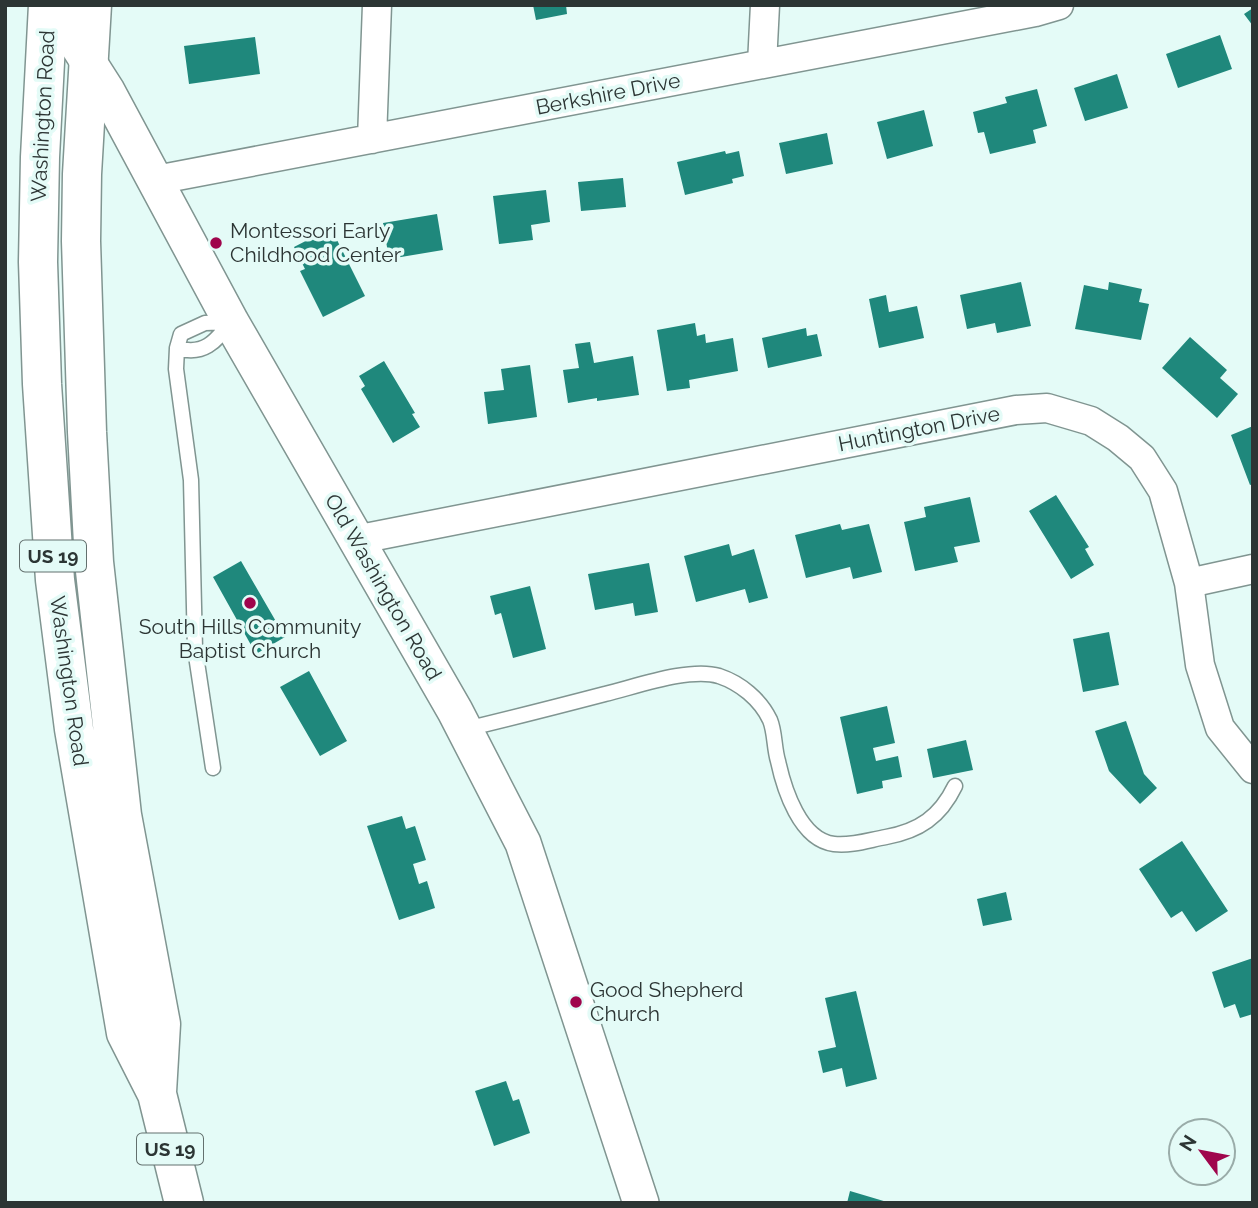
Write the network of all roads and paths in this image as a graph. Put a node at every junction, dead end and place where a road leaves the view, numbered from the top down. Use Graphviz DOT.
graph roads {
  1 [pos="50,5"];
  2 [pos="92,5"];
  3 [pos="377,5"];
  4 [pos="765,5"];
  5 [pos="1059,5"];
  6 [pos="89,60"];
  7 [pos="762,64"];
  8 [pos="372,139"];
  9 [pos="156,180"];
  10 [pos="230,322"];
  11 [pos="177,348"];
  12 [pos="355,540"];
  13 [pos="1253,569"];
  14 [pos="1189,583"];
  15 [pos="465,729"];
  16 [pos="213,768"];
  17 [pos="1253,769"];
  18 [pos="954,786"];
  19 [pos="157,1094"];
  20 [pos="184,1203"];
  21 [pos="641,1203"];
  1 -- 6 [label="street, Old Washington Road"];
  1 -- 19 [label="main road, Washington Road / US 19"];
  2 -- 6 [label="main road, Washington Road / US 19"];
  3 -- 8 [label="street"];
  4 -- 7 [label="street"];
  5 -- 7 [label="street, Berkshire Drive"];
  6 -- 9 [label="street, Old Washington Road"];
  6 -- 19 [label="main road, Washington Road / US 19"];
  7 -- 8 [label="street, Berkshire Drive"];
  8 -- 9 [label="street, Berkshire Drive"];
  9 -- 10 [label="street, Old Washington Road"];
  10 -- 11 [label="lane"];
  10 -- 11 [label="lane"];
  10 -- 12 [label="street, Old Washington Road"];
  11 -- 16 [label="lane"];
  12 -- 14 [label="street, Huntington Drive"];
  12 -- 15 [label="street, Old Washington Road"];
  13 -- 14 [label="street"];
  14 -- 17 [label="street, Huntington Drive"];
  15 -- 18 [label="lane"];
  15 -- 21 [label="street, Old Washington Road"];
  19 -- 20 [label="main road, Washington Road / US 19"];
}
